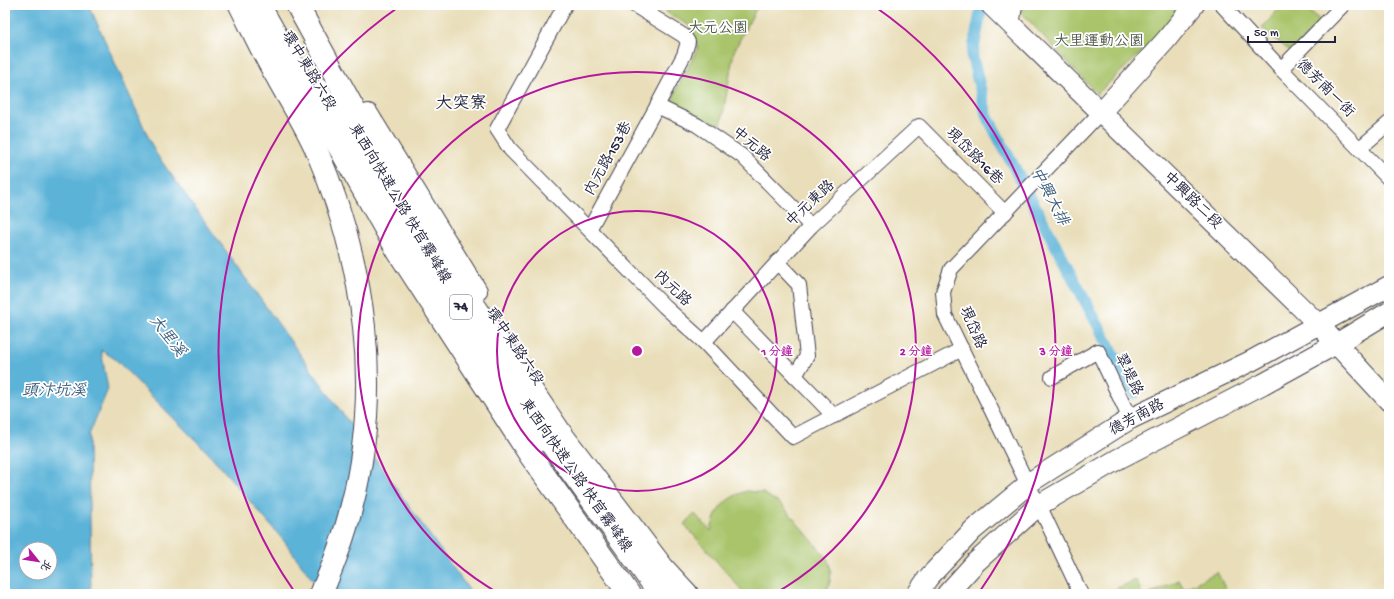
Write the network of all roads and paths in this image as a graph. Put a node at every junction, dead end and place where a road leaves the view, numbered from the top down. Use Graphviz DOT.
graph roads {
  1 [pos="240,5"];
  2 [pos="259,5"];
  3 [pos="269,5"];
  4 [pos="285,5"];
  5 [pos="297,5"];
  6 [pos="307,5"];
  7 [pos="565,5"];
  8 [pos="634,5"];
  9 [pos="991,5"];
  10 [pos="1015,5"];
  11 [pos="1194,5"];
  12 [pos="1222,5"];
  13 [pos="1343,5"];
  14 [pos="1012,28"];
  15 [pos="1281,69"];
  16 [pos="657,106"];
  17 [pos="1101,112"];
  18 [pos="1389,123"];
  19 [pos="919,126"];
  20 [pos="1360,148"];
  21 [pos="1389,179"];
  22 [pos="1005,213"];
  23 [pos="811,226"];
  24 [pos="590,228"];
  25 [pos="777,262"];
  26 [pos="1389,286"];
  27 [pos="732,311"];
  28 [pos="1389,312"];
  29 [pos="1319,325"];
  30 [pos="704,342"];
  31 [pos="1336,344"];
  32 [pos="962,349"];
  33 [pos="795,376"];
  34 [pos="1052,377"];
  35 [pos="1389,401"];
  36 [pos="834,416"];
  37 [pos="1130,419"];
  38 [pos="1028,485"];
  39 [pos="1039,505"];
  40 [pos="321,594"];
  41 [pos="628,594"];
  42 [pos="656,594"];
  43 [pos="660,594"];
  44 [pos="688,594"];
  45 [pos="917,594"];
  46 [pos="947,594"];
  47 [pos="1081,594"];
  1 -- 40 [label="highway"];
  2 -- 41 [label="highway, 東西向快速公路 快官霧峰線 / 74"];
  3 -- 42 [label="street, 環中東路六段"];
  4 -- 43 [label="highway, 東西向快速公路 快官霧峰線 / 74"];
  5 -- 44 [label="highway"];
  6 -- 44 [label="street, 環中東路六段"];
  7 -- 24 [label="street, 內元路"];
  8 -- 16 [label="street, 內元路153巷"];
  9 -- 14 [label="street, 中興路二段"];
  10 -- 14 [label="street"];
  11 -- 17 [label="street"];
  12 -- 15 [label="street, 德芳南一街"];
  13 -- 15 [label="street"];
  14 -- 17 [label="street, 中興路二段"];
  15 -- 20 [label="street, 德芳南一街"];
  16 -- 23 [label="street, 中元路"];
  16 -- 24 [label="street, 內元路153巷"];
  17 -- 22 [label="street, 現岱路"];
  17 -- 29 [label="street, 中興路二段"];
  18 -- 20 [label="street"];
  19 -- 22 [label="street, 現岱路16巷"];
  19 -- 23 [label="street, 中元東路"];
  20 -- 21 [label="street, 德芳南一街"];
  22 -- 32 [label="street, 現岱路"];
  23 -- 25 [label="street, 中元東路"];
  24 -- 30 [label="street, 內元路"];
  25 -- 27 [label="street, 中元東路"];
  25 -- 33 [label="street"];
  26 -- 29 [label="street, 德芳南路"];
  27 -- 30 [label="street, 中元東路"];
  27 -- 33 [label="street"];
  28 -- 31 [label="street, 德芳南路"];
  29 -- 31 [label="street, 中興路二段"];
  29 -- 37 [label="street, 德芳南路"];
  30 -- 36 [label="street, 內元路"];
  31 -- 35 [label="street, 中興路二段"];
  31 -- 39 [label="street, 德芳南路"];
  32 -- 36 [label="street, 內元路"];
  32 -- 38 [label="street, 現岱路"];
  33 -- 36 [label="street"];
  34 -- 37 [label="street, 翠堤路"];
  37 -- 38 [label="street, 德芳南路"];
  38 -- 39 [label="street, 現岱路"];
  38 -- 45 [label="street, 德芳南路"];
  39 -- 46 [label="street, 德芳南路"];
  39 -- 47 [label="street, 現岱路"];
}
